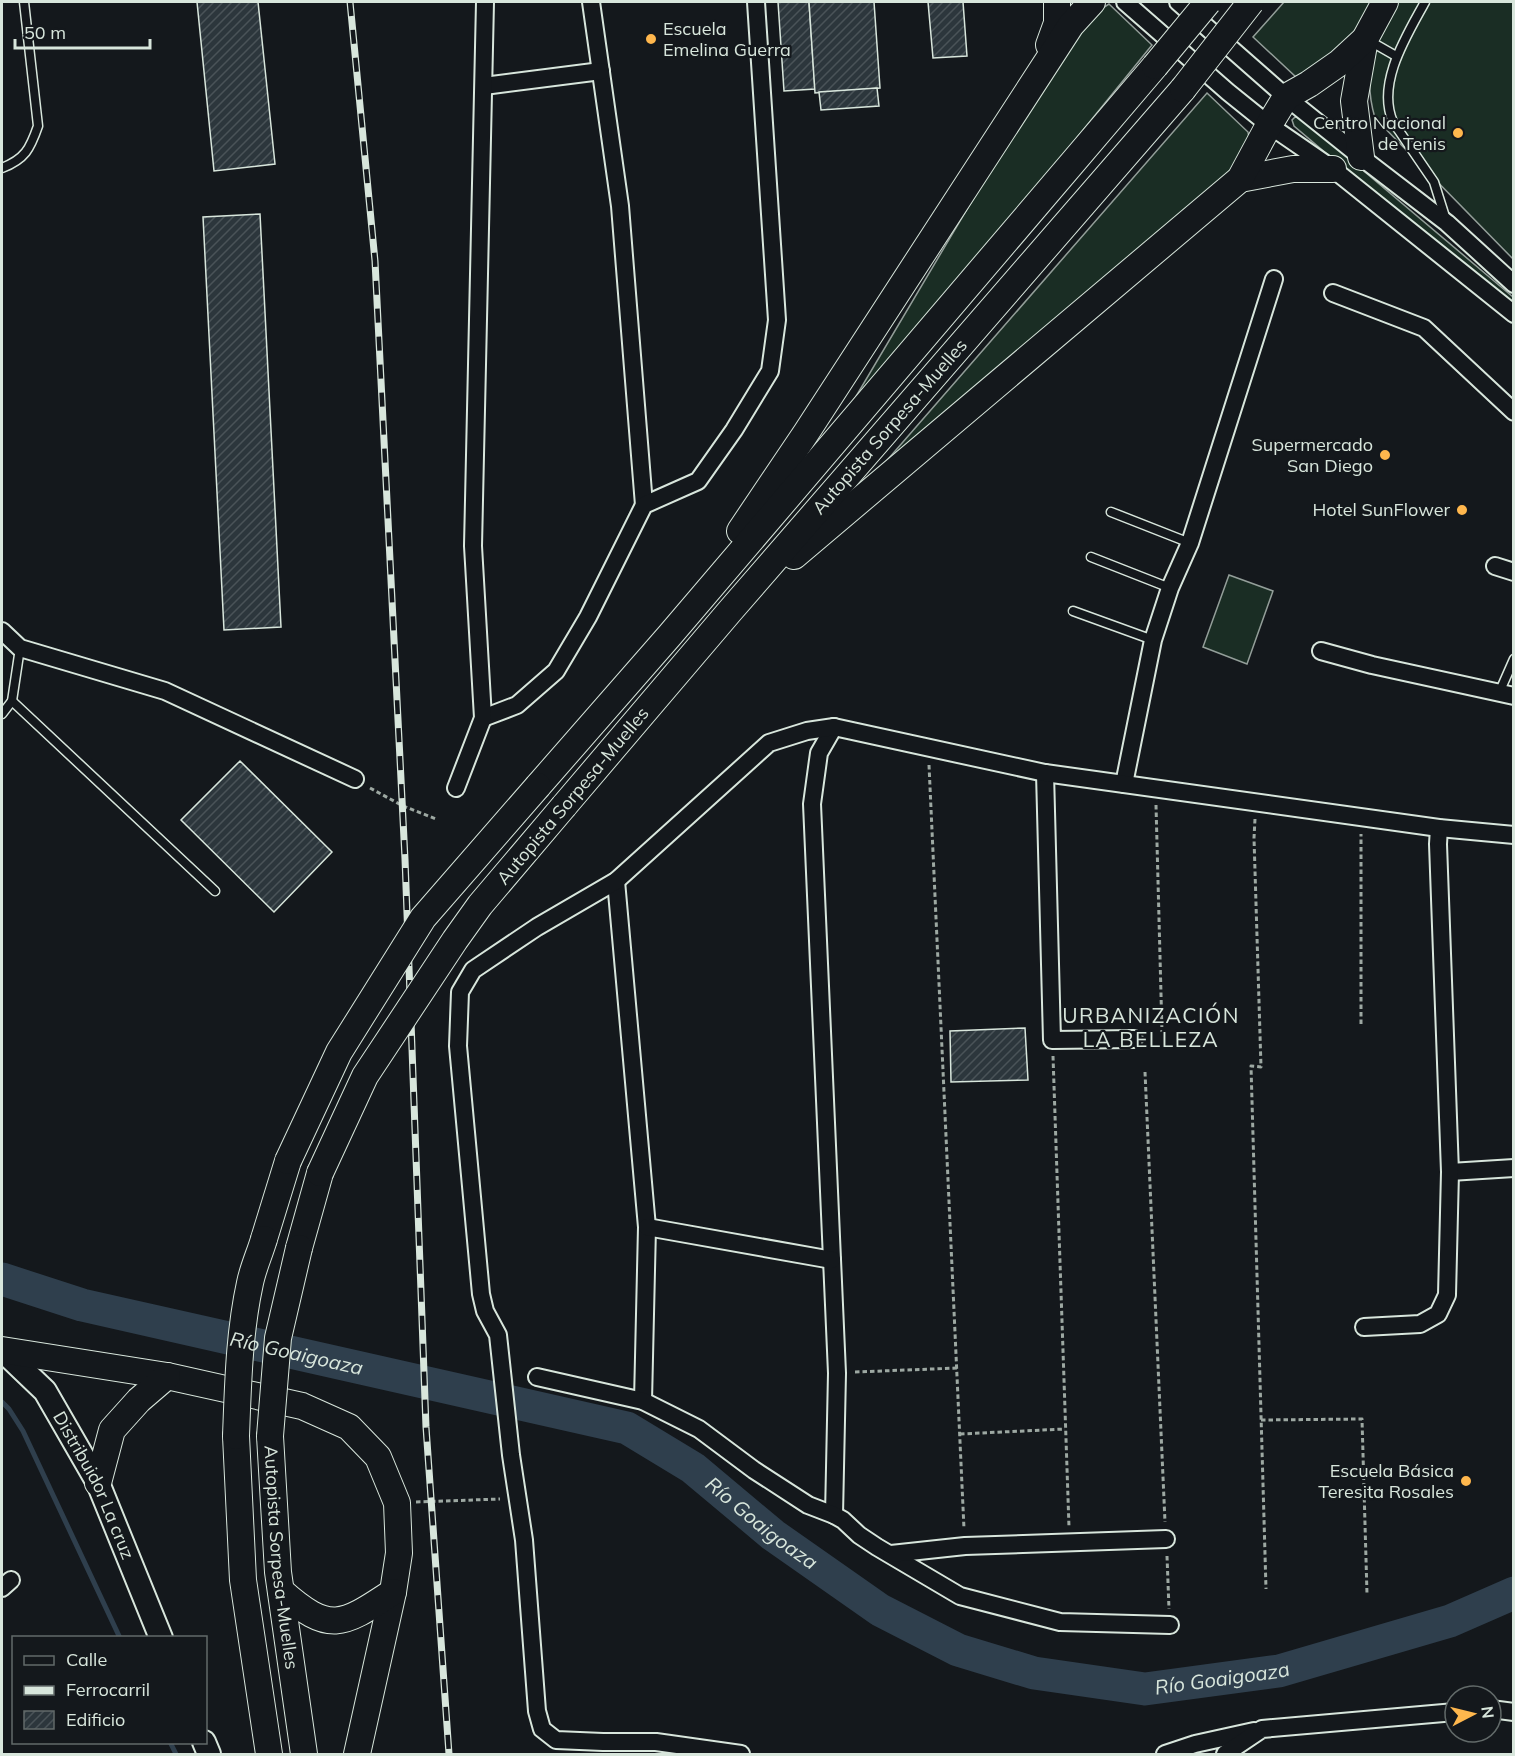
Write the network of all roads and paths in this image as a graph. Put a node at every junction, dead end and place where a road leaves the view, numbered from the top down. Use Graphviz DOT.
graph roads {
  1 [pos="24,2"];
  2 [pos="485,2"];
  3 [pos="591,2"];
  4 [pos="756,2"];
  5 [pos="1057,2"];
  6 [pos="1092,2"];
  7 [pos="1125,2"];
  8 [pos="1178,2"];
  9 [pos="1208,2"];
  10 [pos="1251,2"];
  11 [pos="1385,2"];
  12 [pos="1425,2"];
  13 [pos="1365,39"];
  14 [pos="1396,56"];
  15 [pos="601,71"];
  16 [pos="1036,79"];
  17 [pos="484,86"];
  18 [pos="1286,97"];
  19 [pos="1269,125"];
  20 [pos="1361,157"];
  21 [pos="2,168"];
  22 [pos="1333,170"];
  23 [pos="1240,179"];
  24 [pos="1447,223"];
  25 [pos="1274,279"];
  26 [pos="1514,284"];
  27 [pos="1333,293"];
  28 [pos="1514,314"];
  29 [pos="1514,412"];
  30 [pos="644,505"];
  31 [pos="1111,512"];
  32 [pos="1190,543"];
  33 [pos="1091,557"];
  34 [pos="1495,566"];
  35 [pos="1514,572"];
  36 [pos="1170,588"];
  37 [pos="729,611"];
  38 [pos="1073,611"];
  39 [pos="2,631"];
  40 [pos="670,635"];
  41 [pos="1153,640"];
  42 [pos="20,648"];
  43 [pos="1321,651"];
  44 [pos="1514,659"];
  45 [pos="1506,695"];
  46 [pos="12,701"];
  47 [pos="2,714"];
  48 [pos="483,718"];
  49 [pos="834,728"];
  50 [pos="928,748"];
  51 [pos="1045,773"];
  52 [pos="355,779"];
  53 [pos="1124,784"];
  54 [pos="456,788"];
  55 [pos="1157,789"];
  56 [pos="1256,802"];
  57 [pos="1362,817"];
  58 [pos="436,819"];
  59 [pos="1439,828"];
  60 [pos="1514,835"];
  61 [pos="616,881"];
  62 [pos="215,891"];
  63 [pos="1361,1024"];
  64 [pos="1162,1032"];
  65 [pos="1134,1039"];
  66 [pos="1052,1040"];
  67 [pos="1145,1072"];
  68 [pos="1514,1168"];
  69 [pos="1450,1172"];
  70 [pos="647,1227"];
  71 [pos="832,1260"];
  72 [pos="1364,1327"];
  73 [pos="2,1350"];
  74 [pos="958,1368"];
  75 [pos="837,1373"];
  76 [pos="167,1376"];
  77 [pos="537,1377"];
  78 [pos="643,1401"];
  79 [pos="1261,1420"];
  80 [pos="1065,1429"];
  81 [pos="960,1434"];
  82 [pos="99,1483"];
  83 [pos="517,1498"];
  84 [pos="397,1503"];
  85 [pos="834,1515"];
  86 [pos="1166,1539"];
  87 [pos="1069,1542"];
  88 [pos="964,1546"];
  89 [pos="891,1554"];
  90 [pos="1266,1589"];
  91 [pos="281,1591"];
  92 [pos="393,1592"];
  93 [pos="1367,1594"];
  94 [pos="1170,1625"];
  95 [pos="160,1636"];
  96 [pos="1443,1713"];
  97 [pos="1262,1729"];
  98 [pos="603,1748"];
  99 [pos="269,1754"];
  100 [pos="304,1755"];
  101 [pos="357,1755"];
  102 [pos="741,1755"];
  103 [pos="1165,1755"];
  104 [pos="1225,1755"];
  1 -- 21 [label="lane"];
  2 -- 17 [label="street"];
  3 -- 15 [label="street"];
  4 -- 30 [label="street"];
  5 -- 16 [label="main road"];
  6 -- 16 [label="main road"];
  7 -- 19 [label="street"];
  8 -- 18 [label="street"];
  9 -- 40 [label="main road, Autopista Sorpesa-Muelles, bridge"];
  10 -- 37 [label="main road, Autopista Sorpesa-Muelles, bridge"];
  11 -- 13 [label="main road"];
  12 -- 14 [label="lane"];
  13 -- 14 [label="lane"];
  13 -- 18 [label="main road"];
  13 -- 20 [label="main road"];
  14 -- 24 [label="lane"];
  15 -- 17 [label="street"];
  15 -- 30 [label="street"];
  16 -- 40 [label="main road"];
  17 -- 48 [label="street"];
  18 -- 19 [label="main road"];
  18 -- 20 [label="street"];
  19 -- 22 [label="street"];
  19 -- 23 [label="main road"];
  20 -- 24 [label="street"];
  22 -- 23 [label="main road"];
  22 -- 28 [label="street"];
  23 -- 37 [label="main road"];
  24 -- 26 [label="street"];
  25 -- 32 [label="street"];
  27 -- 29 [label="street"];
  30 -- 48 [label="street"];
  31 -- 32 [label="lane"];
  32 -- 36 [label="street"];
  33 -- 36 [label="lane"];
  34 -- 35 [label="street"];
  36 -- 41 [label="street"];
  37 -- 91 [label="main road, Autopista Sorpesa-Muelles, bridge"];
  38 -- 41 [label="lane"];
  39 -- 42 [label="street"];
  40 -- 99 [label="main road, Autopista Sorpesa-Muelles, bridge"];
  41 -- 53 [label="street"];
  42 -- 46 [label="lane"];
  42 -- 52 [label="street"];
  43 -- 45 [label="street"];
  44 -- 45 [label="lane"];
  46 -- 47 [label="lane"];
  46 -- 62 [label="lane"];
  48 -- 54 [label="street"];
  49 -- 50 [label="street"];
  49 -- 61 [label="street"];
  49 -- 71 [label="street"];
  50 -- 51 [label="street"];
  50 -- 74 [label="path"];
  51 -- 53 [label="street"];
  51 -- 66 [label="street"];
  52 -- 58 [label="path"];
  53 -- 55 [label="street"];
  55 -- 56 [label="street"];
  55 -- 64 [label="path"];
  56 -- 57 [label="street"];
  56 -- 79 [label="path"];
  57 -- 59 [label="street"];
  57 -- 63 [label="path"];
  59 -- 60 [label="street"];
  59 -- 69 [label="street"];
  61 -- 70 [label="street"];
  61 -- 83 [label="street"];
  65 -- 66 [label="street"];
  66 -- 80 [label="path"];
  67 -- 86 [label="path"];
  68 -- 69 [label="street"];
  69 -- 72 [label="street"];
  70 -- 71 [label="street"];
  70 -- 78 [label="street"];
  71 -- 75 [label="street"];
  73 -- 76 [label="main road"];
  73 -- 82 [label="main road, Distribuidor La cruz"];
  74 -- 75 [label="path"];
  74 -- 81 [label="path"];
  75 -- 85 [label="street"];
  76 -- 82 [label="main road"];
  76 -- 84 [label="main road"];
  77 -- 78 [label="street"];
  78 -- 85 [label="street"];
  79 -- 90 [label="path"];
  79 -- 93 [label="path"];
  80 -- 81 [label="path"];
  80 -- 87 [label="path"];
  81 -- 88 [label="path"];
  82 -- 95 [label="main road, Distribuidor La cruz"];
  83 -- 84 [label="path"];
  83 -- 98 [label="street"];
  84 -- 92 [label="main road"];
  85 -- 89 [label="street"];
  86 -- 87 [label="street"];
  86 -- 94 [label="path"];
  87 -- 88 [label="street"];
  88 -- 89 [label="street"];
  89 -- 94 [label="street"];
  91 -- 92 [label="main road"];
  91 -- 100 [label="main road, Autopista Sorpesa-Muelles"];
  92 -- 101 [label="main road"];
  96 -- 97 [label="street"];
  97 -- 103 [label="street"];
  97 -- 104 [label="street"];
  98 -- 102 [label="street"];
}
